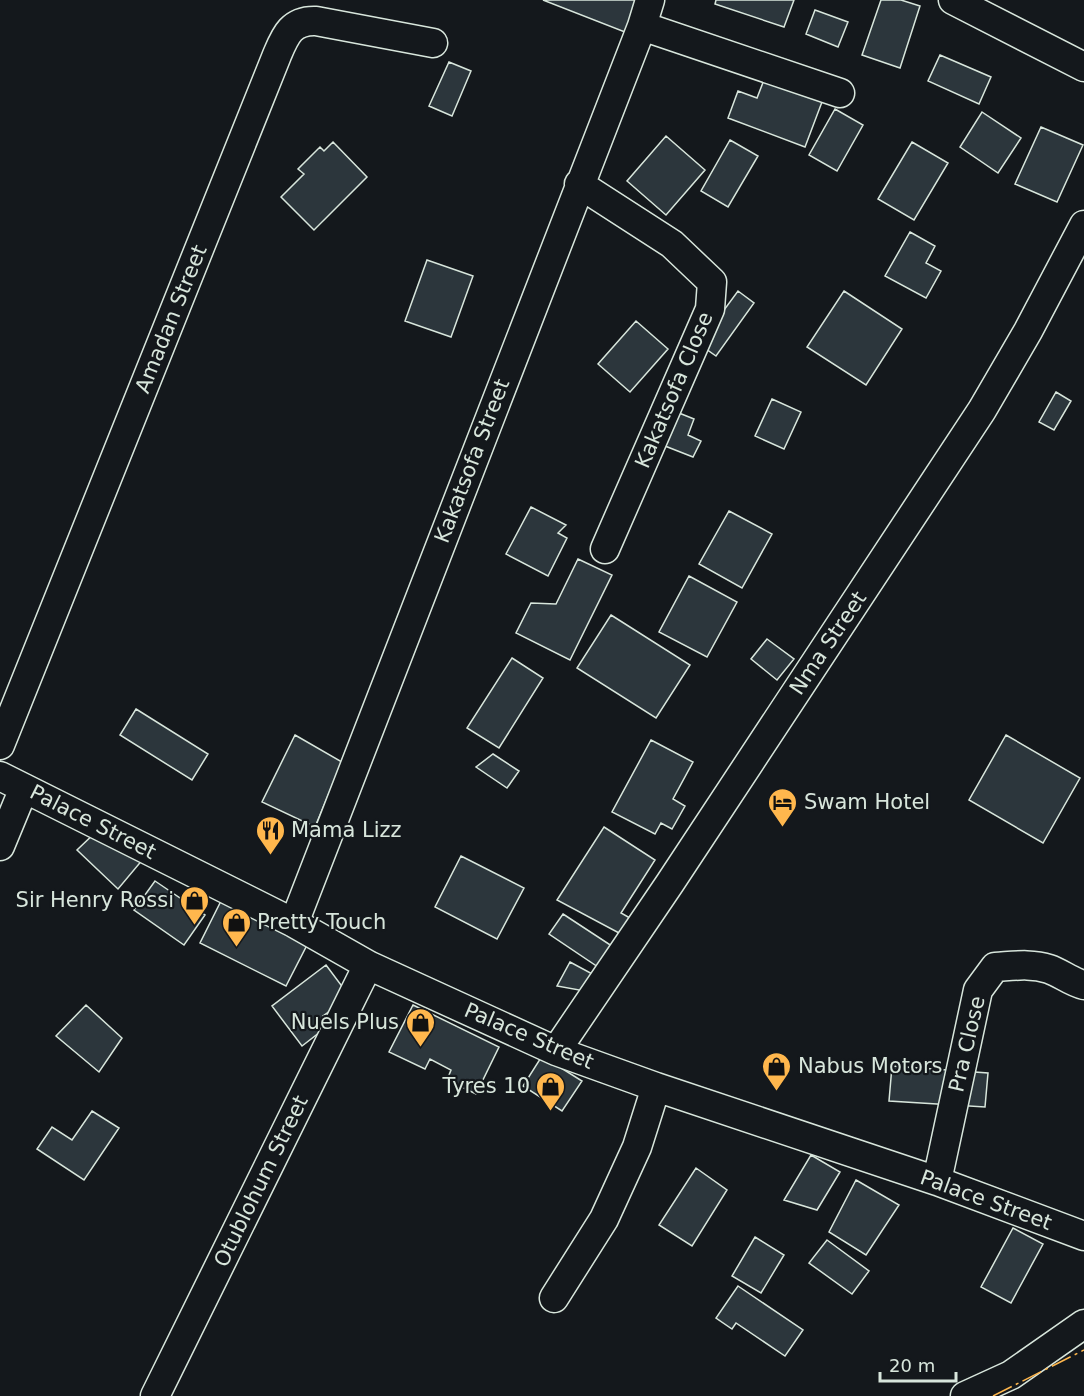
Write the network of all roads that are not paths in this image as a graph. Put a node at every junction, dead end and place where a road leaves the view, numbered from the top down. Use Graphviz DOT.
graph roads {
  1 [pos="953,0"];
  2 [pos="646,13"];
  3 [pos="433,43"];
  4 [pos="1084,67"];
  5 [pos="840,93"];
  6 [pos="579,184"];
  7 [pos="1084,225"];
  8 [pos="605,549"];
  9 [pos="0,745"];
  10 [pos="12,782"];
  11 [pos="0,846"];
  12 [pos="294,922"];
  13 [pos="368,965"];
  14 [pos="1084,985"];
  15 [pos="556,1051"];
  16 [pos="656,1087"];
  17 [pos="937,1181"];
  18 [pos="1084,1236"];
  19 [pos="554,1298"];
  20 [pos="1084,1324"];
  21 [pos="155,1396"];
  22 [pos="965,1396"];
  1 -- 4 [label="street"];
  2 -- 5 [label="street"];
  2 -- 6 [label="street, Kakatsofa Street"];
  3 -- 9 [label="street, Amadan Street"];
  6 -- 8 [label="street, Kakatsofa Close"];
  6 -- 12 [label="street, Kakatsofa Street"];
  7 -- 15 [label="street, Nma Street"];
  10 -- 11 [label="street"];
  10 -- 12 [label="street, Palace Street"];
  12 -- 13 [label="street, Palace Street"];
  13 -- 15 [label="street, Palace Street"];
  13 -- 21 [label="street, Otublohum Street"];
  14 -- 17 [label="street, Pra Close"];
  15 -- 16 [label="street, Palace Street"];
  16 -- 17 [label="street, Palace Street"];
  16 -- 19 [label="street"];
  17 -- 18 [label="street, Palace Street"];
  20 -- 22 [label="street"];
}
